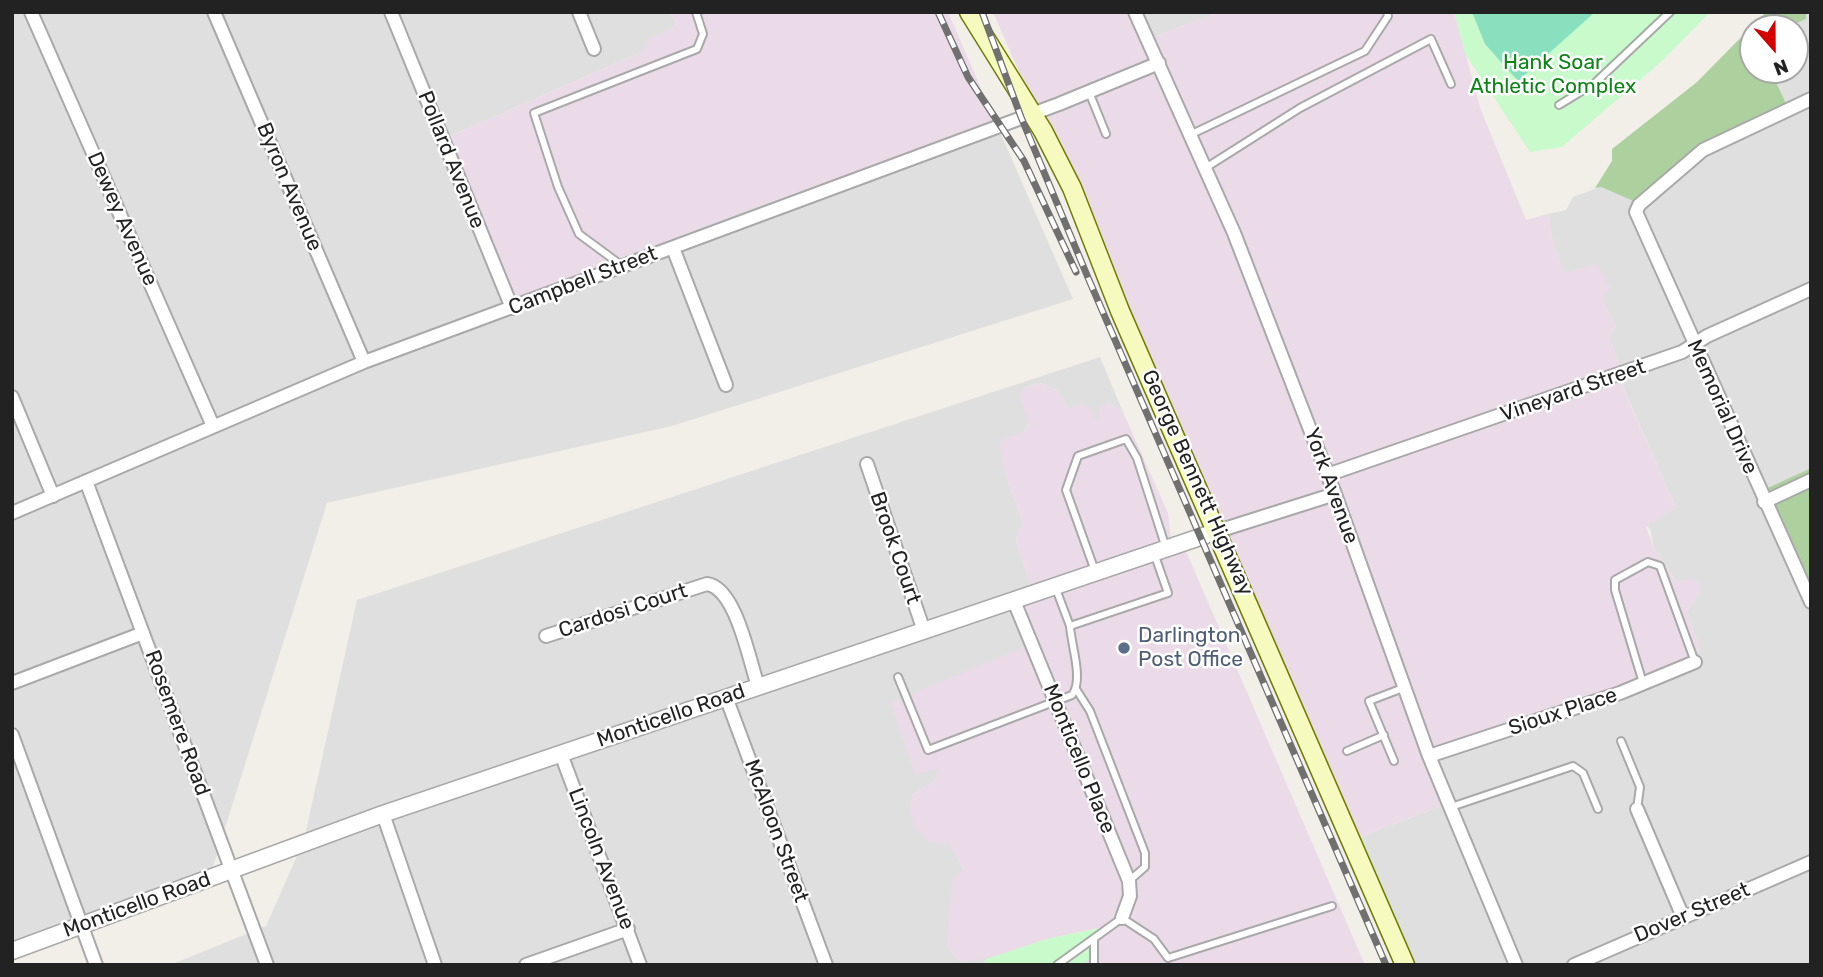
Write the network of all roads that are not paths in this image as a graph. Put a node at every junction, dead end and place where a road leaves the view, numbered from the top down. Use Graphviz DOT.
graph roads {
  1 [pos="31,12"];
  2 [pos="214,12"];
  3 [pos="391,12"];
  4 [pos="579,12"];
  5 [pos="696,12"];
  6 [pos="970,12"];
  7 [pos="1135,12"];
  8 [pos="1387,12"];
  9 [pos="1670,12"];
  10 [pos="594,49"];
  11 [pos="1159,63"];
  12 [pos="1451,84"];
  13 [pos="1089,92"];
  14 [pos="1811,99"];
  15 [pos="1559,105"];
  16 [pos="1032,113"];
  17 [pos="1105,134"];
  18 [pos="1192,134"];
  19 [pos="1207,167"];
  20 [pos="673,248"];
  21 [pos="622,267"];
  22 [pos="1811,289"];
  23 [pos="512,308"];
  24 [pos="1695,344"];
  25 [pos="364,362"];
  26 [pos="726,385"];
  27 [pos="12,397"];
  28 [pos="213,426"];
  29 [pos="867,464"];
  30 [pos="1327,475"];
  31 [pos="1811,480"];
  32 [pos="86,481"];
  33 [pos="1335,494"];
  34 [pos="53,496"];
  35 [pos="1765,502"];
  36 [pos="12,513"];
  37 [pos="1218,531"];
  38 [pos="1160,551"];
  39 [pos="1095,573"];
  40 [pos="1055,587"];
  41 [pos="1014,601"];
  42 [pos="1811,602"];
  43 [pos="1070,626"];
  44 [pos="924,631"];
  45 [pos="143,633"];
  46 [pos="546,636"];
  47 [pos="1695,662"];
  48 [pos="898,677"];
  49 [pos="12,683"];
  50 [pos="1643,684"];
  51 [pos="758,686"];
  52 [pos="1403,688"];
  53 [pos="1076,689"];
  54 [pos="726,697"];
  55 [pos="1055,701"];
  56 [pos="12,735"];
  57 [pos="1384,735"];
  58 [pos="1621,741"];
  59 [pos="1347,751"];
  60 [pos="561,754"];
  61 [pos="1429,756"];
  62 [pos="1394,761"];
  63 [pos="1451,807"];
  64 [pos="1598,809"];
  65 [pos="1637,809"];
  66 [pos="383,814"];
  67 [pos="1811,862"];
  68 [pos="232,870"];
  69 [pos="1129,881"];
  70 [pos="1332,906"];
  71 [pos="1683,917"];
  72 [pos="1122,918"];
  73 [pos="82,925"];
  74 [pos="628,929"];
  75 [pos="1094,940"];
  76 [pos="12,951"];
  77 [pos="1167,961"];
  78 [pos="96,965"];
  79 [pos="267,965"];
  80 [pos="435,965"];
  81 [pos="526,965"];
  82 [pos="640,965"];
  83 [pos="826,965"];
  84 [pos="1056,965"];
  85 [pos="1094,965"];
  86 [pos="1405,965"];
  87 [pos="1516,965"];
  88 [pos="1574,965"];
  1 -- 28 [label="street, Dewey Avenue"];
  2 -- 25 [label="street, Byron Avenue"];
  3 -- 23 [label="street, Pollard Avenue"];
  4 -- 10 [label="street"];
  5 -- 21 [label="lane"];
  6 -- 16 [label="main road, George Bennett Highway"];
  7 -- 11 [label="street, York Avenue"];
  8 -- 18 [label="lane"];
  9 -- 15 [label="lane"];
  11 -- 13 [label="street, Campbell Street"];
  11 -- 18 [label="street, York Avenue"];
  12 -- 19 [label="lane"];
  13 -- 16 [label="street, Campbell Street"];
  13 -- 17 [label="lane"];
  14 -- 24 [label="street, Memorial Drive"];
  16 -- 20 [label="street, Campbell Street"];
  16 -- 37 [label="main road, George Bennett Highway"];
  18 -- 19 [label="street, York Avenue"];
  19 -- 30 [label="street, York Avenue"];
  20 -- 21 [label="street, Campbell Street"];
  20 -- 26 [label="street"];
  21 -- 23 [label="street, Campbell Street"];
  22 -- 24 [label="street, Vineyard Street"];
  23 -- 25 [label="street, Campbell Street"];
  24 -- 30 [label="street, Vineyard Street"];
  24 -- 35 [label="street, Memorial Drive"];
  25 -- 28 [label="street, Campbell Street"];
  27 -- 34 [label="street"];
  28 -- 32 [label="street, Campbell Street"];
  29 -- 44 [label="street, Brook Court"];
  30 -- 33 [label="street, York Avenue"];
  31 -- 35 [label="street"];
  32 -- 34 [label="street, Campbell Street"];
  32 -- 45 [label="street, Rosemere Road"];
  33 -- 37 [label="street, Monticello Road"];
  33 -- 52 [label="street, York Avenue"];
  34 -- 36 [label="street, Campbell Street"];
  35 -- 42 [label="street, Memorial Drive"];
  37 -- 38 [label="street, Monticello Road"];
  37 -- 86 [label="main road, George Bennett Highway"];
  38 -- 39 [label="street, Monticello Road"];
  38 -- 39 [label="lane"];
  38 -- 43 [label="lane"];
  39 -- 40 [label="street, Monticello Road"];
  40 -- 41 [label="street, Monticello Road"];
  40 -- 43 [label="lane"];
  41 -- 44 [label="street, Monticello Road"];
  41 -- 55 [label="street, Monticello Place"];
  43 -- 53 [label="lane"];
  44 -- 51 [label="street, Monticello Road"];
  45 -- 49 [label="street"];
  45 -- 68 [label="street, Rosemere Road"];
  46 -- 51 [label="street, Cardosi Court"];
  47 -- 50 [label="street, Sioux Place"];
  47 -- 50 [label="lane"];
  48 -- 55 [label="lane"];
  50 -- 61 [label="street, Sioux Place"];
  51 -- 54 [label="street, Monticello Road"];
  52 -- 57 [label="lane"];
  52 -- 61 [label="street, York Avenue"];
  53 -- 55 [label="lane"];
  53 -- 69 [label="lane"];
  54 -- 60 [label="street, Monticello Road"];
  54 -- 83 [label="street, McAloon Street"];
  55 -- 69 [label="street, Monticello Place"];
  56 -- 73 [label="street"];
  57 -- 59 [label="lane"];
  57 -- 62 [label="lane"];
  58 -- 65 [label="lane"];
  60 -- 66 [label="street, Monticello Road"];
  60 -- 74 [label="street, Lincoln Avenue"];
  61 -- 63 [label="street, York Avenue"];
  63 -- 64 [label="lane"];
  63 -- 87 [label="street, York Avenue"];
  65 -- 71 [label="street"];
  66 -- 68 [label="street, Monticello Road"];
  66 -- 80 [label="street"];
  67 -- 71 [label="street, Dover Street"];
  68 -- 73 [label="street, Monticello Road"];
  68 -- 79 [label="street, Rosemere Road"];
  69 -- 72 [label="street"];
  70 -- 77 [label="lane"];
  71 -- 88 [label="street, Dover Street"];
  72 -- 75 [label="lane"];
  72 -- 77 [label="lane"];
  73 -- 76 [label="street, Monticello Road"];
  73 -- 78 [label="street"];
  74 -- 81 [label="street"];
  74 -- 82 [label="street, Lincoln Avenue"];
  75 -- 84 [label="lane"];
  75 -- 85 [label="lane"];
}
